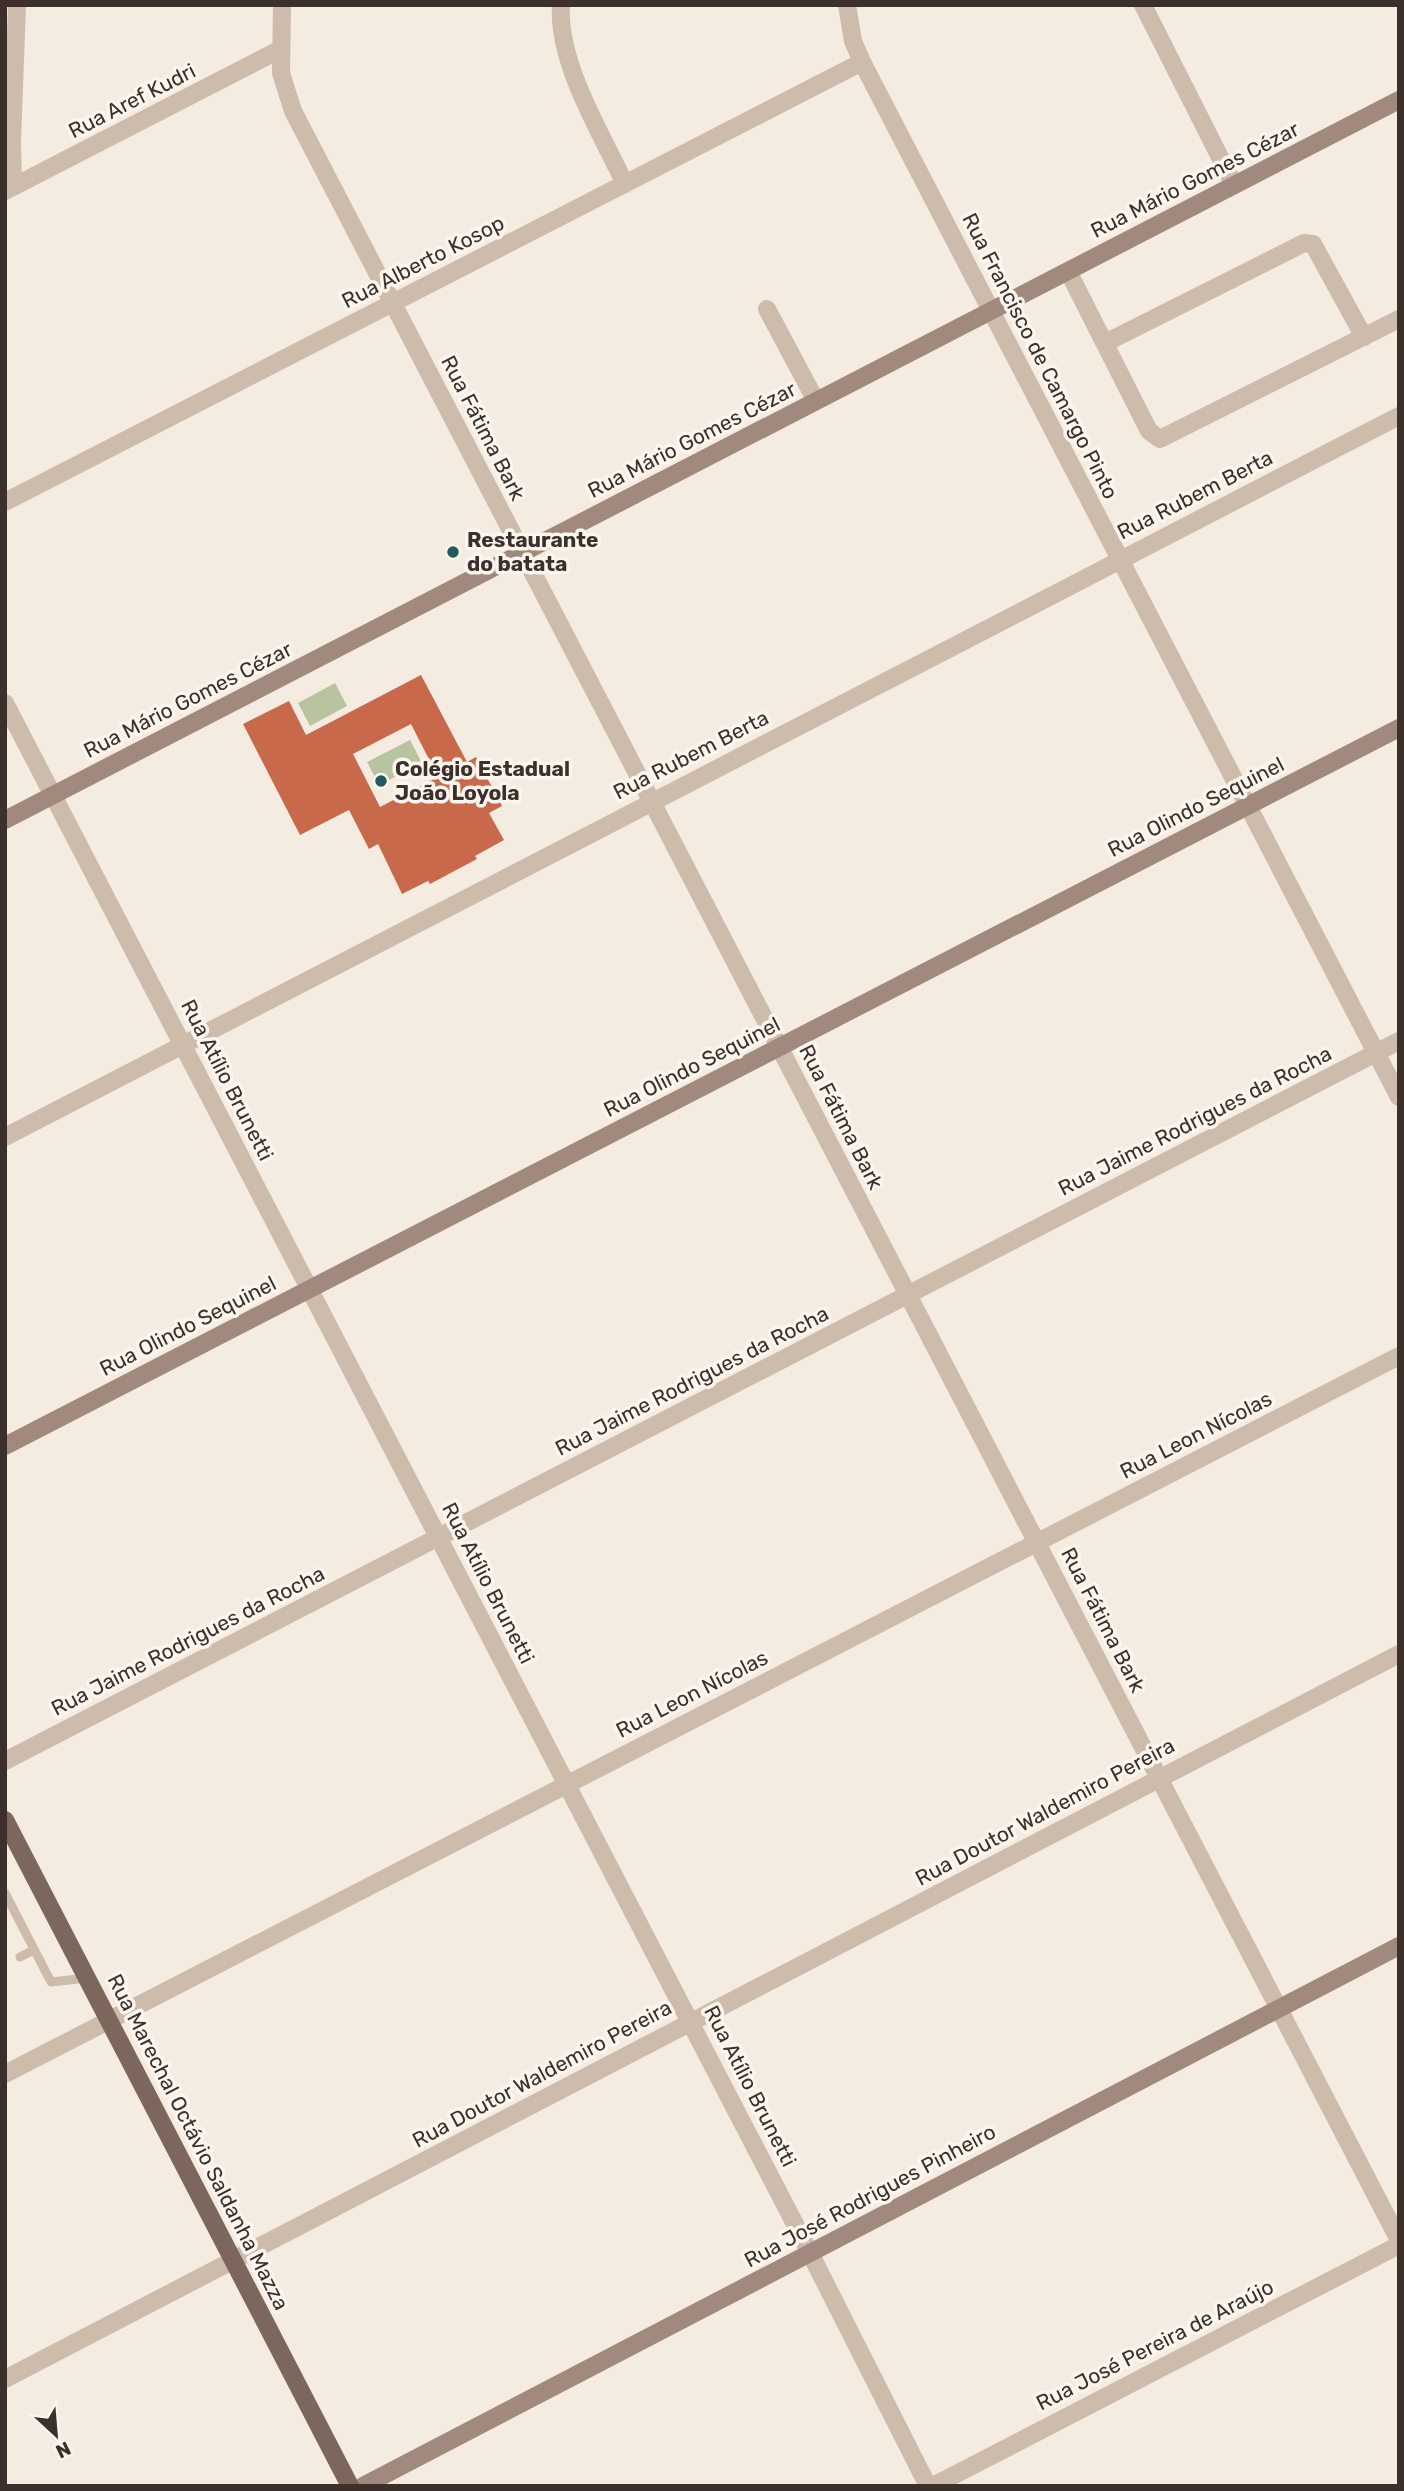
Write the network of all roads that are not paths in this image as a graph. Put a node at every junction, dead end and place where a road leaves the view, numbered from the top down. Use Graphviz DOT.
graph roads {
  1 [pos="17,5"];
  2 [pos="282,5"];
  3 [pos="561,5"];
  4 [pos="847,5"];
  5 [pos="1143,5"];
  6 [pos="279,51"];
  7 [pos="862,62"];
  8 [pos="1399,100"];
  9 [pos="625,184"];
  10 [pos="1234,185"];
  11 [pos="9,189"];
  12 [pos="1068,271"];
  13 [pos="393,303"];
  14 [pos="767,309"];
  15 [pos="991,311"];
  16 [pos="1399,319"];
  17 [pos="1364,337"];
  18 [pos="1105,343"];
  19 [pos="816,401"];
  20 [pos="1399,416"];
  21 [pos="5,502"];
  22 [pos="522,553"];
  23 [pos="1119,559"];
  24 [pos="5,703"];
  25 [pos="1399,728"];
  26 [pos="53,795"];
  27 [pos="651,801"];
  28 [pos="1248,806"];
  29 [pos="5,820"];
  30 [pos="1399,1041"];
  31 [pos="183,1045"];
  32 [pos="779,1047"];
  33 [pos="1376,1053"];
  34 [pos="1399,1097"];
  35 [pos="5,1137"];
  36 [pos="310,1289"];
  37 [pos="908,1295"];
  38 [pos="1399,1356"];
  39 [pos="5,1446"];
  40 [pos="439,1537"];
  41 [pos="1036,1542"];
  42 [pos="1399,1654"];
  43 [pos="5,1761"];
  44 [pos="1159,1779"];
  45 [pos="567,1784"];
  46 [pos="5,1820"];
  47 [pos="5,1894"];
  48 [pos="1399,1947"];
  49 [pos="34,1950"];
  50 [pos="20,1957"];
  51 [pos="87,1978"];
  52 [pos="1279,2009"];
  53 [pos="109,2020"];
  54 [pos="691,2022"];
  55 [pos="5,2074"];
  56 [pos="1399,2243"];
  57 [pos="810,2253"];
  58 [pos="233,2261"];
  59 [pos="5,2379"];
  60 [pos="350,2486"];
  61 [pos="363,2486"];
  62 [pos="931,2486"];
  1 -- 11 [label="street"];
  2 -- 6 [label="street, Rua Fátima Bark"];
  3 -- 9 [label="street"];
  4 -- 7 [label="street, Rua Francisco de Camargo Pinto"];
  5 -- 10 [label="street"];
  6 -- 11 [label="street, Rua Aref Kudri"];
  6 -- 13 [label="street, Rua Fátima Bark"];
  7 -- 9 [label="street, Rua Alberto Kosop"];
  7 -- 15 [label="street, Rua Francisco de Camargo Pinto"];
  8 -- 10 [label="street, Rua Mário Gomes Cézar"];
  9 -- 13 [label="street, Rua Alberto Kosop"];
  10 -- 12 [label="street, Rua Mário Gomes Cézar"];
  12 -- 15 [label="street, Rua Mário Gomes Cézar"];
  12 -- 18 [label="street"];
  13 -- 21 [label="street, Rua Alberto Kosop"];
  13 -- 22 [label="street, Rua Fátima Bark"];
  14 -- 19 [label="street"];
  15 -- 19 [label="street, Rua Mário Gomes Cézar"];
  15 -- 23 [label="street, Rua Francisco de Camargo Pinto"];
  16 -- 17 [label="street"];
  17 -- 18 [label="street"];
  17 -- 18 [label="street"];
  19 -- 22 [label="street, Rua Mário Gomes Cézar"];
  20 -- 23 [label="street, Rua Rubem Berta"];
  22 -- 26 [label="street, Rua Mário Gomes Cézar"];
  22 -- 27 [label="street, Rua Fátima Bark"];
  23 -- 27 [label="street, Rua Rubem Berta"];
  23 -- 28 [label="street, Rua Francisco de Camargo Pinto"];
  24 -- 26 [label="street, Rua Atílio Brunetti"];
  25 -- 28 [label="street, Rua Olindo Sequinel"];
  26 -- 29 [label="street, Rua Mário Gomes Cézar"];
  26 -- 31 [label="street, Rua Atílio Brunetti"];
  27 -- 31 [label="street, Rua Rubem Berta"];
  27 -- 32 [label="street, Rua Fátima Bark"];
  28 -- 32 [label="street, Rua Olindo Sequinel"];
  28 -- 33 [label="street, Rua Francisco de Camargo Pinto"];
  30 -- 33 [label="street, Rua Jaime Rodrigues da Rocha"];
  31 -- 35 [label="street, Rua Rubem Berta"];
  31 -- 36 [label="street, Rua Atílio Brunetti"];
  32 -- 36 [label="street, Rua Olindo Sequinel"];
  32 -- 37 [label="street, Rua Fátima Bark"];
  33 -- 34 [label="street, Rua Francisco de Camargo Pinto"];
  33 -- 37 [label="street, Rua Jaime Rodrigues da Rocha"];
  36 -- 39 [label="street, Rua Olindo Sequinel"];
  36 -- 40 [label="street, Rua Atílio Brunetti"];
  37 -- 40 [label="street, Rua Jaime Rodrigues da Rocha"];
  37 -- 41 [label="street, Rua Fátima Bark"];
  38 -- 41 [label="street, Rua Leon Nícolas"];
  40 -- 43 [label="street, Rua Jaime Rodrigues da Rocha"];
  40 -- 45 [label="street, Rua Atílio Brunetti"];
  41 -- 44 [label="street, Rua Fátima Bark"];
  41 -- 45 [label="street, Rua Leon Nícolas"];
  42 -- 44 [label="street, Rua Doutor Waldemiro Pereira"];
  44 -- 52 [label="street, Rua Fátima Bark"];
  44 -- 54 [label="street, Rua Doutor Waldemiro Pereira"];
  45 -- 53 [label="street, Rua Leon Nícolas"];
  45 -- 54 [label="street, Rua Atílio Brunetti"];
  46 -- 51 [label="main road, Rua Marechal Octávio Saldanha Mazza"];
  47 -- 49 [label="lane"];
  48 -- 52 [label="street, Rua José Rodrigues Pinheiro"];
  49 -- 50 [label="lane"];
  49 -- 51 [label="lane"];
  51 -- 53 [label="main road, Rua Marechal Octávio Saldanha Mazza"];
  52 -- 56 [label="street, Rua Fátima Bark"];
  52 -- 57 [label="street, Rua José Rodrigues Pinheiro"];
  53 -- 55 [label="street, Rua Leon Nícolas"];
  53 -- 58 [label="main road, Rua Marechal Octávio Saldanha Mazza"];
  54 -- 57 [label="street, Rua Atílio Brunetti"];
  54 -- 58 [label="street, Rua Doutor Waldemiro Pereira"];
  56 -- 62 [label="street, Rua José Pereira de Araújo"];
  57 -- 61 [label="street, Rua José Rodrigues Pinheiro"];
  57 -- 62 [label="street, Rua Atílio Brunetti"];
  58 -- 59 [label="street, Rua Doutor Waldemiro Pereira"];
  58 -- 60 [label="main road, Rua Marechal Octávio Saldanha Mazza"];
}
